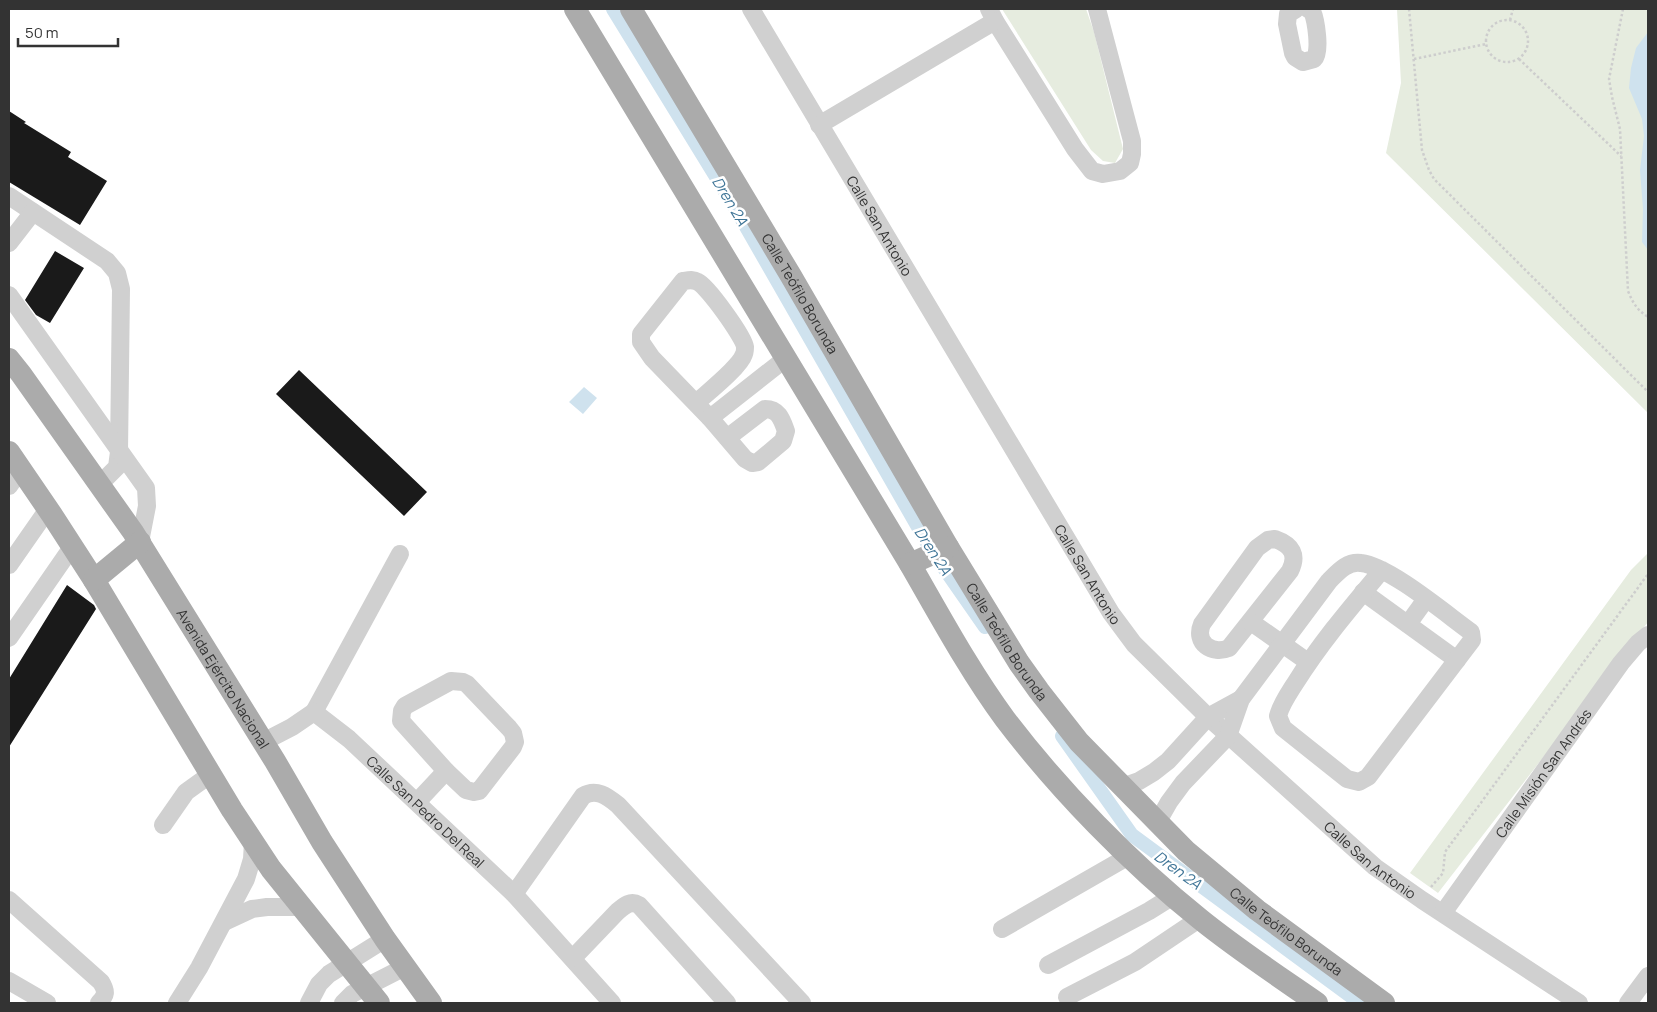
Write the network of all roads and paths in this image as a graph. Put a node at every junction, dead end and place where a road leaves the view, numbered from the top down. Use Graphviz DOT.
graph roads {
  1 [pos="575,9"];
  2 [pos="631,9"];
  3 [pos="751,9"];
  4 [pos="1097,9"];
  5 [pos="1296,9"];
  6 [pos="1308,9"];
  7 [pos="1409,9"];
  8 [pos="1513,9"];
  9 [pos="1623,9"];
  10 [pos="992,15"];
  11 [pos="1510,20"];
  12 [pos="1486,44"];
  13 [pos="1519,59"];
  14 [pos="1413,60"];
  15 [pos="819,125"];
  16 [pos="1622,157"];
  17 [pos="9,196"];
  18 [pos="33,212"];
  19 [pos="9,243"];
  20 [pos="9,295"];
  21 [pos="1648,317"];
  22 [pos="9,359"];
  23 [pos="785,359"];
  24 [pos="1648,392"];
  25 [pos="696,403"];
  26 [pos="710,418"];
  27 [pos="727,438"];
  28 [pos="119,452"];
  29 [pos="13,469"];
  30 [pos="100,484"];
  31 [pos="48,508"];
  32 [pos="140,542"];
  33 [pos="72,547"];
  34 [pos="944,549"];
  35 [pos="400,554"];
  36 [pos="914,562"];
  37 [pos="9,565"];
  38 [pos="1382,570"];
  39 [pos="1648,574"];
  40 [pos="94,580"];
  41 [pos="1364,592"];
  42 [pos="1426,599"];
  43 [pos="1251,622"];
  44 [pos="1408,624"];
  45 [pos="1648,636"];
  46 [pos="9,638"];
  47 [pos="1282,644"];
  48 [pos="1457,660"];
  49 [pos="1308,662"];
  50 [pos="1242,700"];
  51 [pos="314,712"];
  52 [pos="1208,717"];
  53 [pos="1228,736"];
  54 [pos="263,742"];
  55 [pos="446,771"];
  56 [pos="211,774"];
  57 [pos="1122,787"];
  58 [pos="417,802"];
  59 [pos="1157,823"];
  60 [pos="164,825"];
  61 [pos="253,842"];
  62 [pos="1129,856"];
  63 [pos="514,894"];
  64 [pos="1173,896"];
  65 [pos="9,900"];
  66 [pos="1422,900"];
  67 [pos="302,907"];
  68 [pos="1443,913"];
  69 [pos="1200,919"];
  70 [pos="224,922"];
  71 [pos="1002,929"];
  72 [pos="385,939"];
  73 [pos="573,958"];
  74 [pos="346,962"];
  75 [pos="1048,965"];
  76 [pos="405,967"];
  77 [pos="1648,976"];
  78 [pos="9,981"];
  79 [pos="373,995"];
  80 [pos="1067,998"];
  81 [pos="47,1003"];
  82 [pos="99,1003"];
  83 [pos="177,1003"];
  84 [pos="309,1003"];
  85 [pos="343,1003"];
  86 [pos="432,1003"];
  87 [pos="612,1003"];
  88 [pos="727,1003"];
  89 [pos="802,1003"];
  90 [pos="1317,1003"];
  91 [pos="1384,1003"];
  92 [pos="1579,1003"];
  93 [pos="1628,1003"];
  1 -- 23 [label="main road"];
  2 -- 34 [label="main road, Calle Teófilo Borunda"];
  3 -- 15 [label="street, Calle San Antonio"];
  4 -- 10 [label="street"];
  5 -- 6 [label="street"];
  7 -- 14 [label="path"];
  8 -- 11 [label="path"];
  9 -- 16 [label="path"];
  10 -- 15 [label="street"];
  11 -- 12 [label="path"];
  11 -- 13 [label="path"];
  12 -- 13 [label="path"];
  12 -- 14 [label="path"];
  13 -- 16 [label="path"];
  14 -- 24 [label="path"];
  15 -- 52 [label="street, Calle San Antonio"];
  16 -- 21 [label="path"];
  17 -- 18 [label="street"];
  18 -- 19 [label="street"];
  18 -- 28 [label="street"];
  20 -- 28 [label="street"];
  22 -- 30 [label="main road, Avenida Ejército Nacional"];
  23 -- 26 [label="street"];
  23 -- 36 [label="main road"];
  25 -- 25 [label="street"];
  25 -- 26 [label="street"];
  26 -- 27 [label="street"];
  28 -- 30 [label="street"];
  28 -- 32 [label="street"];
  29 -- 31 [label="main road"];
  30 -- 32 [label="main road, Avenida Ejército Nacional"];
  31 -- 33 [label="main road"];
  31 -- 37 [label="street"];
  32 -- 40 [label="main road"];
  32 -- 54 [label="main road, Avenida Ejército Nacional"];
  33 -- 40 [label="main road"];
  33 -- 46 [label="street"];
  34 -- 36 [label="main road"];
  34 -- 57 [label="main road, Calle Teófilo Borunda"];
  35 -- 51 [label="street"];
  36 -- 62 [label="main road"];
  38 -- 41 [label="street"];
  38 -- 42 [label="street"];
  38 -- 47 [label="street"];
  39 -- 66 [label="path"];
  40 -- 56 [label="main road"];
  41 -- 44 [label="street"];
  41 -- 49 [label="street"];
  42 -- 44 [label="street"];
  42 -- 48 [label="street"];
  43 -- 43 [label="street"];
  43 -- 47 [label="street"];
  44 -- 48 [label="street"];
  45 -- 68 [label="street, Calle Misión San Andrés"];
  47 -- 49 [label="street"];
  47 -- 50 [label="street"];
  48 -- 49 [label="street"];
  50 -- 52 [label="street"];
  50 -- 53 [label="street"];
  51 -- 54 [label="street"];
  51 -- 58 [label="street, Calle San Pedro Del Real"];
  52 -- 53 [label="street, Calle San Antonio"];
  52 -- 57 [label="street"];
  53 -- 59 [label="street"];
  53 -- 66 [label="street, Calle San Antonio"];
  54 -- 72 [label="main road, Avenida Ejército Nacional"];
  55 -- 55 [label="street"];
  55 -- 58 [label="street"];
  56 -- 60 [label="street"];
  56 -- 61 [label="main road"];
  57 -- 59 [label="main road, Calle Teófilo Borunda"];
  58 -- 63 [label="street, Calle San Pedro Del Real"];
  59 -- 91 [label="main road, Calle Teófilo Borunda"];
  61 -- 67 [label="main road"];
  61 -- 70 [label="street"];
  62 -- 64 [label="main road"];
  62 -- 71 [label="street"];
  63 -- 73 [label="street, Calle San Pedro Del Real"];
  63 -- 89 [label="street"];
  64 -- 69 [label="main road"];
  64 -- 75 [label="street"];
  65 -- 82 [label="street"];
  66 -- 68 [label="street, Calle San Antonio"];
  67 -- 70 [label="street"];
  67 -- 74 [label="main road"];
  68 -- 92 [label="street, Calle San Antonio"];
  69 -- 80 [label="street"];
  69 -- 90 [label="main road"];
  70 -- 83 [label="street"];
  72 -- 74 [label="street"];
  72 -- 76 [label="main road, Avenida Ejército Nacional"];
  73 -- 87 [label="street, Calle San Pedro Del Real"];
  73 -- 88 [label="street"];
  74 -- 79 [label="main road"];
  74 -- 84 [label="street"];
  76 -- 79 [label="street"];
  76 -- 86 [label="main road, Avenida Ejército Nacional"];
  77 -- 93 [label="street"];
  78 -- 81 [label="street"];
  79 -- 85 [label="street"];
}
